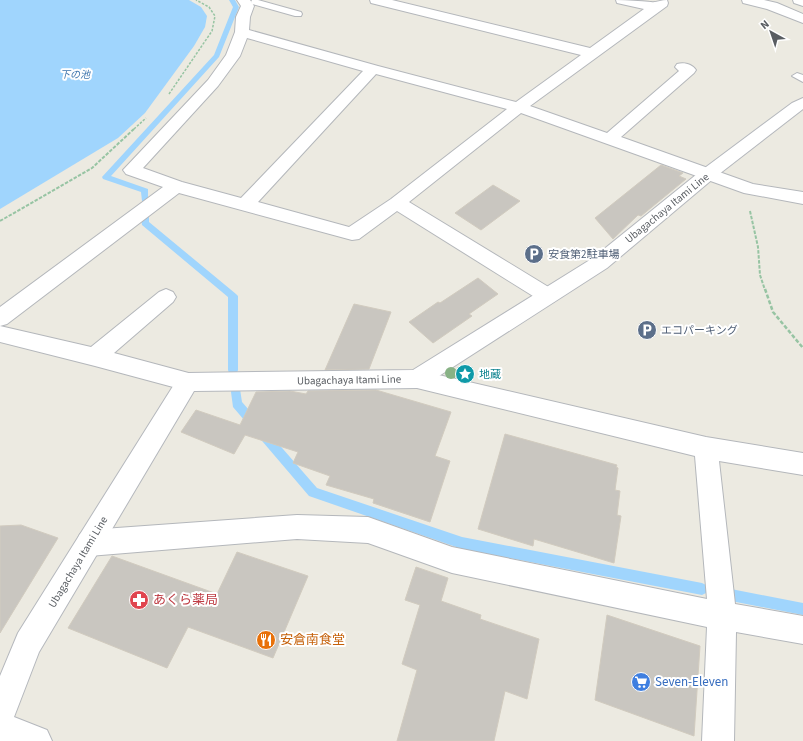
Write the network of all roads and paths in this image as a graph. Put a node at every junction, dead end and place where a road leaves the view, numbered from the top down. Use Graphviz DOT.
graph roads {
  1 [pos="196,0"];
  2 [pos="376,0"];
  3 [pos="622,0"];
  4 [pos="748,0"];
  5 [pos="798,0"];
  6 [pos="251,2"];
  7 [pos="803,2"];
  8 [pos="661,4"];
  9 [pos="298,14"];
  10 [pos="803,19"];
  11 [pos="242,32"];
  12 [pos="592,53"];
  13 [pos="373,69"];
  14 [pos="689,70"];
  15 [pos="167,96"];
  16 [pos="803,103"];
  17 [pos="519,107"];
  18 [pos="151,114"];
  19 [pos="609,139"];
  20 [pos="708,174"];
  21 [pos="740,185"];
  22 [pos="176,186"];
  23 [pos="803,198"];
  24 [pos="397,202"];
  25 [pos="245,205"];
  26 [pos="0,221"];
  27 [pos="548,296"];
  28 [pos="166,297"];
  29 [pos="0,318"];
  30 [pos="0,334"];
  31 [pos="803,348"];
  32 [pos="95,357"];
  33 [pos="417,379"];
  34 [pos="188,382"];
  35 [pos="706,448"];
  36 [pos="803,464"];
  37 [pos="89,543"];
  38 [pos="722,616"];
  39 [pos="803,630"];
  40 [pos="0,713"];
  41 [pos="0,727"];
  42 [pos="36,741"];
  43 [pos="718,741"];
  1 -- 15 [label="path"];
  2 -- 12 [label="street"];
  3 -- 8 [label="street"];
  4 -- 10 [label="street"];
  5 -- 7 [label="street"];
  6 -- 9 [label="lane"];
  6 -- 11 [label="street"];
  8 -- 12 [label="street"];
  11 -- 13 [label="street"];
  11 -- 22 [label="street"];
  12 -- 17 [label="street"];
  13 -- 17 [label="street"];
  13 -- 25 [label="street"];
  14 -- 19 [label="street"];
  16 -- 20 [label="street, Ubagachaya Itami Line"];
  17 -- 19 [label="street"];
  17 -- 24 [label="street"];
  18 -- 26 [label="path"];
  19 -- 20 [label="street"];
  20 -- 21 [label="street"];
  20 -- 27 [label="street, Ubagachaya Itami Line"];
  21 -- 23 [label="street"];
  21 -- 31 [label="path"];
  22 -- 25 [label="street"];
  22 -- 29 [label="street"];
  24 -- 25 [label="street"];
  24 -- 27 [label="street"];
  27 -- 33 [label="street, Ubagachaya Itami Line"];
  28 -- 32 [label="street"];
  30 -- 32 [label="street"];
  32 -- 34 [label="street"];
  33 -- 34 [label="street, Ubagachaya Itami Line"];
  33 -- 35 [label="street"];
  34 -- 37 [label="street, Ubagachaya Itami Line"];
  35 -- 36 [label="street"];
  35 -- 38 [label="street"];
  37 -- 38 [label="street"];
  37 -- 40 [label="street, Ubagachaya Itami Line"];
  38 -- 39 [label="street"];
  38 -- 43 [label="street"];
  41 -- 42 [label="street"];
}
